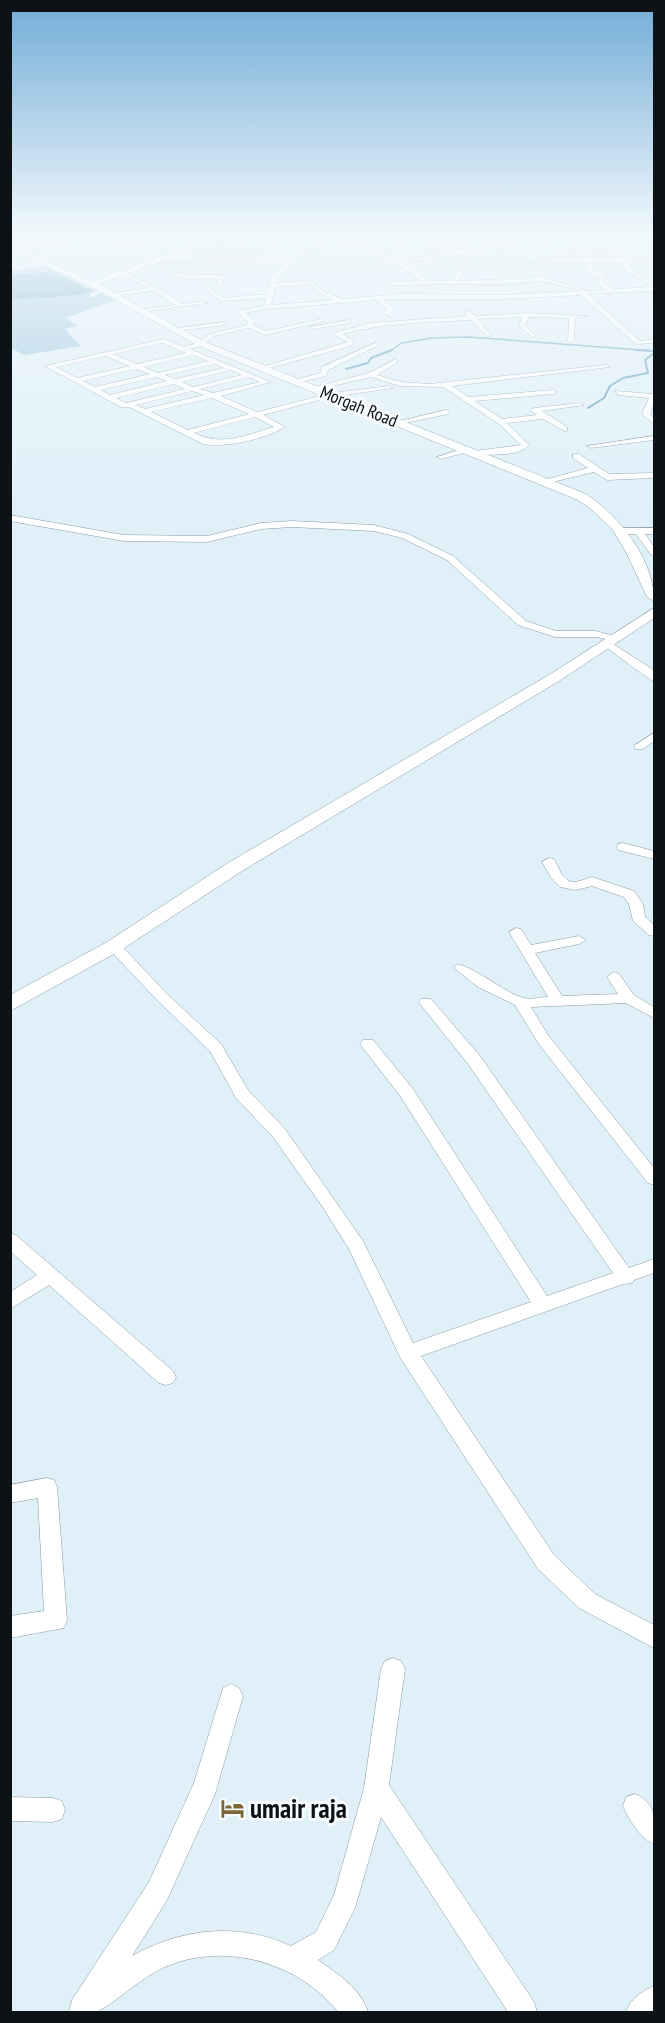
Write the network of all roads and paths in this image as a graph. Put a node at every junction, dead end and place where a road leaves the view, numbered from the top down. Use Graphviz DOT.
graph roads {
  1 [pos="174,329"];
  2 [pos="232,329"];
  3 [pos="259,329"];
  4 [pos="279,329"];
  5 [pos="350,329"];
  6 [pos="358,329"];
  7 [pos="413,329"];
  8 [pos="483,329"];
  9 [pos="526,329"];
  10 [pos="571,329"];
  11 [pos="623,329"];
  12 [pos="371,334"];
  13 [pos="488,335"];
  14 [pos="533,336"];
  15 [pos="571,341"];
  16 [pos="654,341"];
  17 [pos="202,344"];
  18 [pos="181,348"];
  19 [pos="194,353"];
  20 [pos="107,354"];
  21 [pos="124,360"];
  22 [pos="396,361"];
  23 [pos="215,362"];
  24 [pos="104,365"];
  25 [pos="138,366"];
  26 [pos="606,367"];
  27 [pos="232,368"];
  28 [pos="262,368"];
  29 [pos="74,371"];
  30 [pos="64,374"];
  31 [pos="158,375"];
  32 [pos="249,375"];
  33 [pos="371,375"];
  34 [pos="459,375"];
  35 [pos="78,380"];
  36 [pos="296,381"];
  37 [pos="175,382"];
  38 [pos="467,382"];
  39 [pos="444,384"];
  40 [pos="315,388"];
  41 [pos="389,388"];
  42 [pos="95,389"];
  43 [pos="192,389"];
  44 [pos="553,392"];
  45 [pos="618,393"];
  46 [pos="215,395"];
  47 [pos="333,396"];
  48 [pos="654,396"];
  49 [pos="110,397"];
  50 [pos="468,399"];
  51 [pos="126,405"];
  52 [pos="580,405"];
  53 [pos="144,412"];
  54 [pos="446,412"];
  55 [pos="254,415"];
  56 [pos="544,417"];
  57 [pos="400,422"];
  58 [pos="498,422"];
  59 [pos="654,422"];
  60 [pos="564,429"];
  61 [pos="186,432"];
  62 [pos="654,438"];
  63 [pos="583,439"];
  64 [pos="591,446"];
  65 [pos="473,451"];
  66 [pos="441,457"];
  67 [pos="595,469"];
  68 [pos="654,476"];
  69 [pos="547,482"];
  70 [pos="10,518"];
  71 [pos="622,531"];
  72 [pos="639,531"];
  73 [pos="654,531"];
  74 [pos="654,553"];
  75 [pos="654,597"];
  76 [pos="654,612"];
  77 [pos="611,640"];
  78 [pos="654,678"];
  79 [pos="654,736"];
  80 [pos="639,747"];
  81 [pos="623,847"];
  82 [pos="654,855"];
  83 [pos="549,862"];
  84 [pos="516,932"];
  85 [pos="654,932"];
  86 [pos="579,939"];
  87 [pos="114,946"];
  88 [pos="526,950"];
  89 [pos="461,968"];
  90 [pos="614,977"];
  91 [pos="629,998"];
  92 [pos="426,1002"];
  93 [pos="520,1002"];
  94 [pos="558,1002"];
  95 [pos="10,1004"];
  96 [pos="654,1013"];
  97 [pos="368,1044"];
  98 [pos="654,1179"];
  99 [pos="10,1240"];
  100 [pos="654,1266"];
  101 [pos="51,1275"];
  102 [pos="626,1278"];
  103 [pos="10,1302"];
  104 [pos="543,1306"];
  105 [pos="408,1353"];
  106 [pos="166,1377"];
  107 [pos="10,1494"];
  108 [pos="10,1627"];
  109 [pos="654,1637"];
  110 [pos="393,1669"];
  111 [pos="231,1696"];
  112 [pos="376,1788"];
  113 [pos="635,1806"];
  114 [pos="10,1809"];
  115 [pos="53,1810"];
  116 [pos="654,1831"];
  117 [pos="294,1959"];
  118 [pos="654,2000"];
  119 [pos="81,2011"];
  120 [pos="355,2013"];
  121 [pos="524,2013"];
  122 [pos="639,2013"];
  1 -- 17 [label="street, Morgah Road"];
  2 -- 17 [label="street"];
  3 -- 4 [label="street"];
  5 -- 28 [label="street"];
  6 -- 12 [label="street"];
  7 -- 12 [label="street"];
  8 -- 13 [label="street"];
  9 -- 14 [label="street"];
  10 -- 15 [label="street"];
  11 -- 16 [label="street"];
  12 -- 36 [label="street"];
  17 -- 18 [label="street"];
  17 -- 28 [label="street, Morgah Road"];
  18 -- 19 [label="street"];
  18 -- 20 [label="street"];
  18 -- 21 [label="street"];
  19 -- 23 [label="street"];
  19 -- 25 [label="street"];
  20 -- 21 [label="street"];
  20 -- 30 [label="street"];
  21 -- 24 [label="street"];
  21 -- 25 [label="street"];
  22 -- 33 [label="street"];
  23 -- 27 [label="street"];
  23 -- 31 [label="street"];
  25 -- 31 [label="street"];
  25 -- 35 [label="street"];
  26 -- 38 [label="street"];
  27 -- 32 [label="street"];
  27 -- 37 [label="street"];
  28 -- 36 [label="street, Morgah Road"];
  29 -- 30 [label="street"];
  30 -- 35 [label="street"];
  31 -- 37 [label="street"];
  31 -- 42 [label="street"];
  32 -- 43 [label="street"];
  32 -- 46 [label="street"];
  33 -- 39 [label="street"];
  33 -- 40 [label="street"];
  34 -- 38 [label="street"];
  35 -- 42 [label="street"];
  36 -- 40 [label="street, Morgah Road"];
  37 -- 43 [label="street"];
  37 -- 49 [label="street"];
  38 -- 39 [label="street"];
  39 -- 50 [label="street"];
  40 -- 47 [label="street, Morgah Road"];
  41 -- 47 [label="street"];
  42 -- 49 [label="street"];
  43 -- 46 [label="street"];
  43 -- 51 [label="street"];
  44 -- 50 [label="street"];
  45 -- 48 [label="street"];
  46 -- 53 [label="street"];
  46 -- 55 [label="street"];
  47 -- 55 [label="street"];
  47 -- 57 [label="street, Morgah Road"];
  48 -- 59 [label="street"];
  49 -- 51 [label="street"];
  50 -- 58 [label="street"];
  51 -- 53 [label="street"];
  52 -- 56 [label="street"];
  53 -- 61 [label="street"];
  54 -- 57 [label="street"];
  55 -- 61 [label="street"];
  55 -- 61 [label="street"];
  56 -- 58 [label="street"];
  56 -- 60 [label="street"];
  57 -- 65 [label="street, Morgah Road"];
  58 -- 65 [label="street"];
  62 -- 64 [label="street"];
  63 -- 64 [label="street"];
  64 -- 67 [label="street"];
  65 -- 66 [label="street"];
  65 -- 69 [label="street, Morgah Road"];
  67 -- 68 [label="street"];
  67 -- 69 [label="street"];
  69 -- 71 [label="street, Morgah Road"];
  70 -- 77 [label="street"];
  71 -- 72 [label="street"];
  71 -- 75 [label="street"];
  72 -- 73 [label="street"];
  72 -- 74 [label="street"];
  76 -- 77 [label="street"];
  77 -- 78 [label="street"];
  77 -- 87 [label="street"];
  79 -- 80 [label="street"];
  81 -- 82 [label="street"];
  83 -- 85 [label="street"];
  84 -- 88 [label="street"];
  86 -- 88 [label="street"];
  87 -- 95 [label="street"];
  87 -- 105 [label="street"];
  88 -- 94 [label="street"];
  89 -- 93 [label="street"];
  90 -- 91 [label="street"];
  91 -- 94 [label="street"];
  91 -- 96 [label="street"];
  92 -- 102 [label="street"];
  93 -- 94 [label="street"];
  93 -- 98 [label="street"];
  97 -- 104 [label="street"];
  99 -- 101 [label="street"];
  100 -- 102 [label="street"];
  101 -- 103 [label="street"];
  101 -- 106 [label="street"];
  102 -- 104 [label="street"];
  104 -- 105 [label="street"];
  105 -- 109 [label="street"];
  107 -- 108 [label="street"];
  110 -- 112 [label="street"];
  111 -- 119 [label="street"];
  112 -- 117 [label="street"];
  112 -- 121 [label="street"];
  113 -- 116 [label="street"];
  114 -- 115 [label="street"];
  117 -- 119 [label="street"];
  117 -- 120 [label="street"];
  118 -- 122 [label="street"];
}
